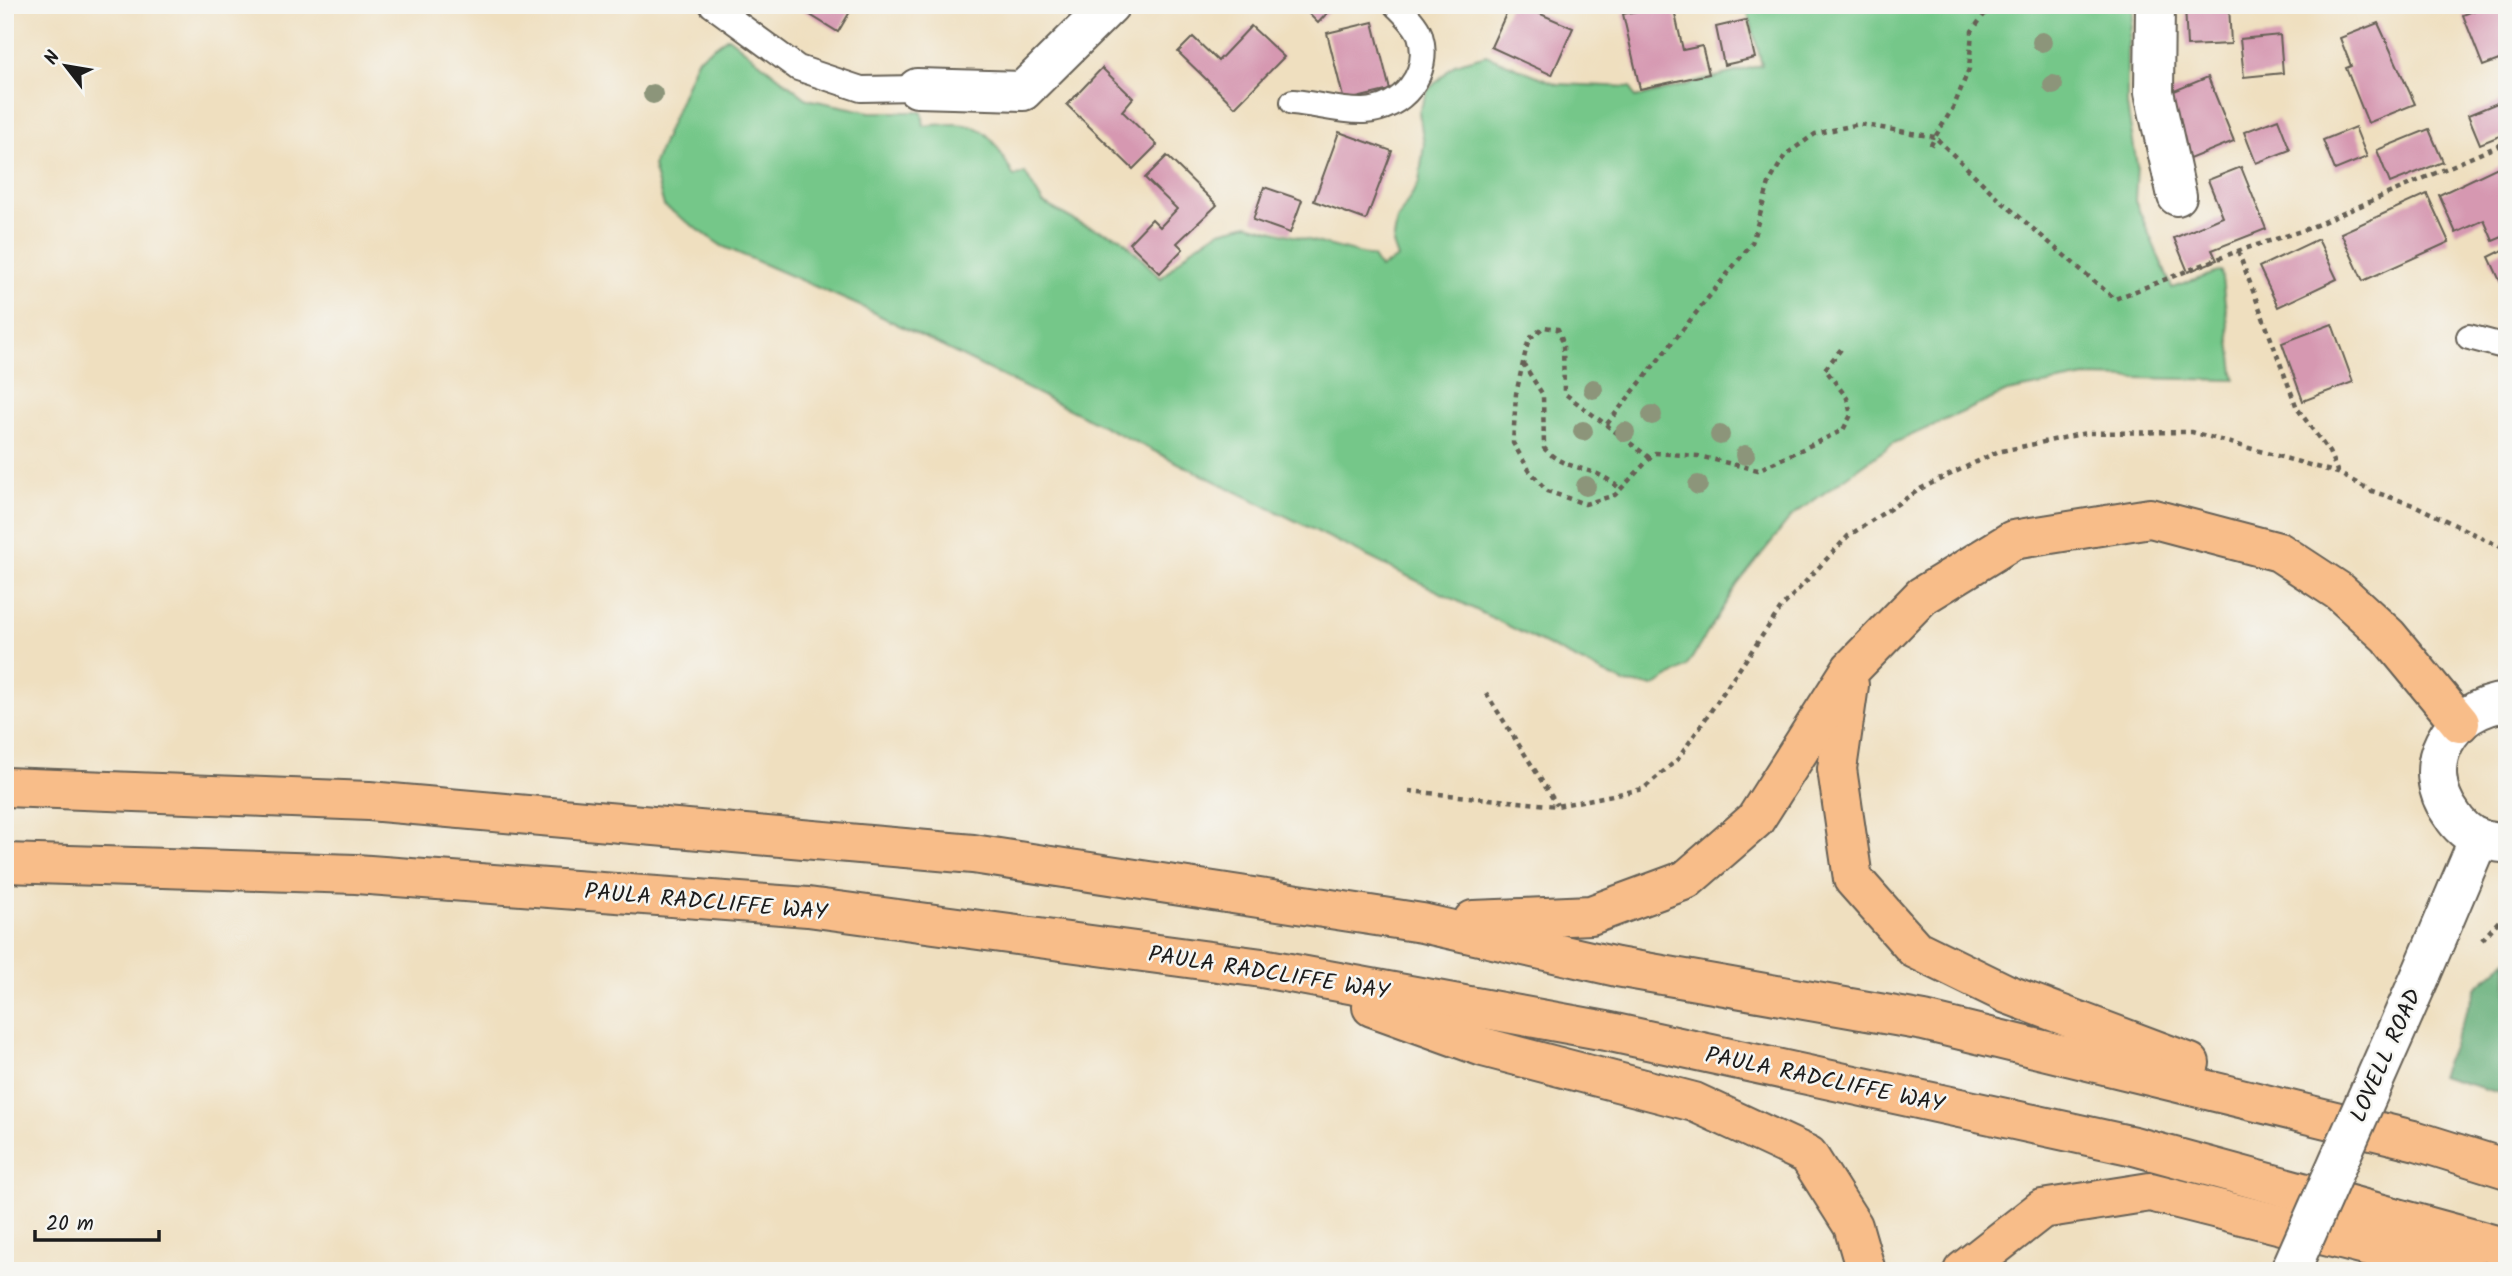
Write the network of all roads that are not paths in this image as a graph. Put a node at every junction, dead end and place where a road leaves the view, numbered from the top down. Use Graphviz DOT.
graph roads {
  1 [pos="712,5"];
  2 [pos="1110,5"];
  3 [pos="1396,5"];
  4 [pos="2155,5"];
  5 [pos="917,88"];
  6 [pos="1293,102"];
  7 [pos="2177,196"];
  8 [pos="2469,337"];
  9 [pos="2507,347"];
  10 [pos="1852,669"];
  11 [pos="2507,702"];
  12 [pos="2460,723"];
  13 [pos="5,787"];
  14 [pos="2493,841"];
  15 [pos="5,863"];
  16 [pos="1422,923"];
  17 [pos="1262,968"];
  18 [pos="2417,1141"];
  19 [pos="2507,1169"];
  20 [pos="2507,1248"];
  21 [pos="1866,1271"];
  22 [pos="1963,1271"];
  23 [pos="2290,1271"];
  24 [pos="2465,1271"];
  1 -- 5 [label="lane"];
  2 -- 5 [label="street"];
  3 -- 6 [label="lane"];
  4 -- 7 [label="street"];
  8 -- 9 [label="lane"];
  10 -- 12 [label="highway"];
  10 -- 16 [label="highway"];
  10 -- 18 [label="highway"];
  11 -- 12 [label="street"];
  12 -- 14 [label="street"];
  13 -- 16 [label="highway"];
  14 -- 23 [label="street, LOVELL ROAD, bridge"];
  15 -- 17 [label="highway, PAULA RADCLIFFE WAY"];
  16 -- 18 [label="highway"];
  17 -- 20 [label="highway, PAULA RADCLIFFE WAY"];
  17 -- 21 [label="highway"];
  18 -- 19 [label="highway"];
  22 -- 24 [label="highway"];
}
